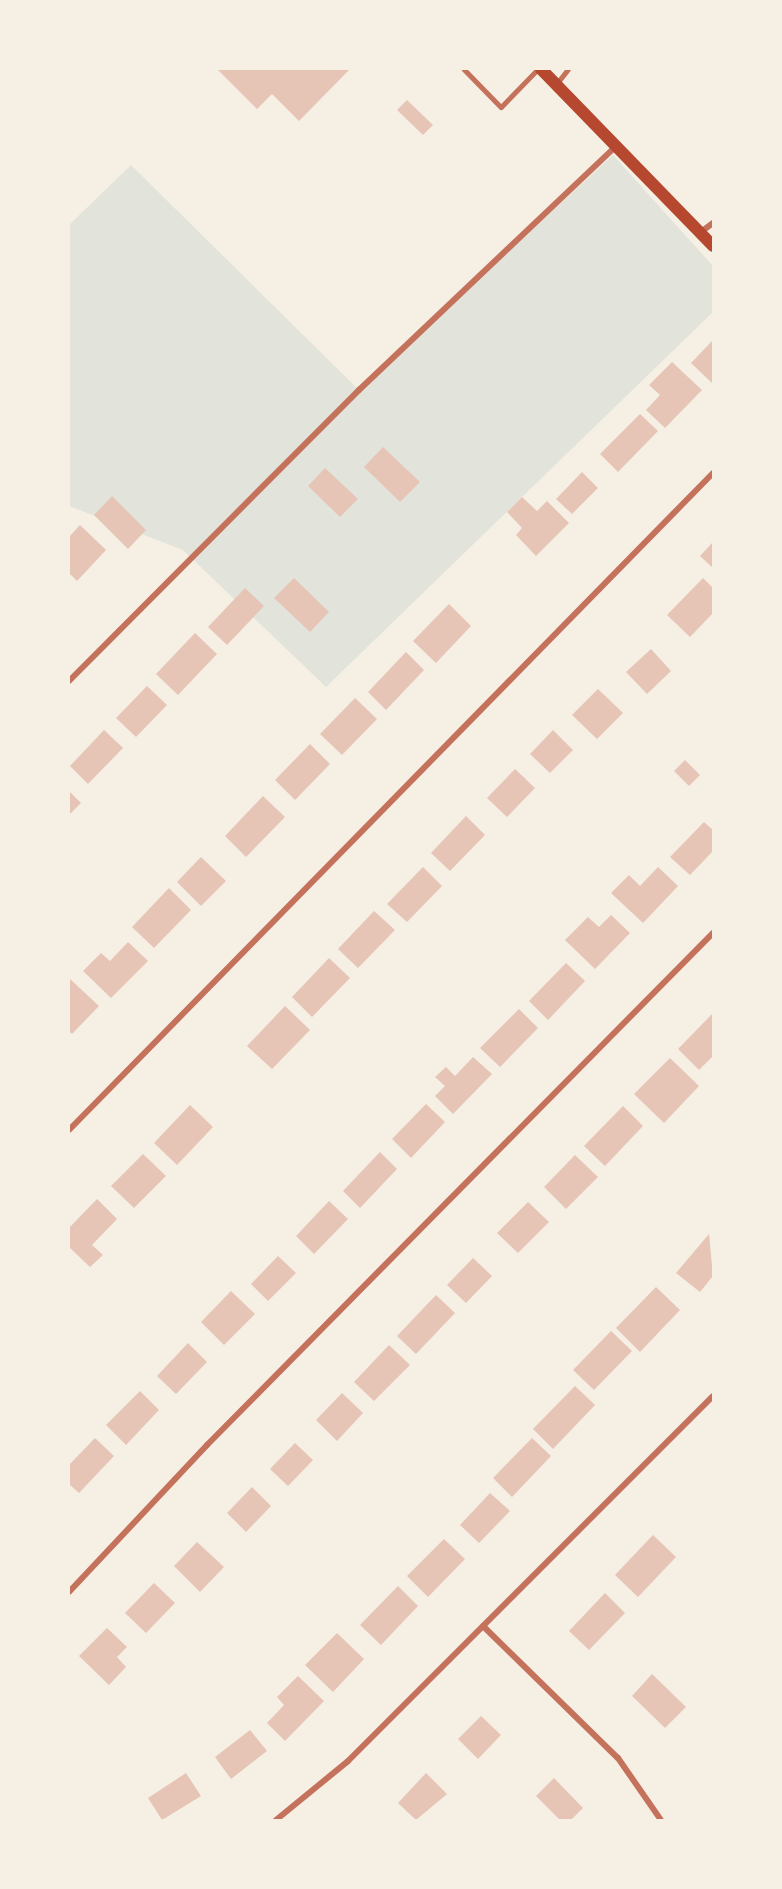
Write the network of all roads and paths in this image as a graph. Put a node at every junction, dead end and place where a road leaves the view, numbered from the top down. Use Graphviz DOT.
graph roads {
  1 [pos="464,69"];
  2 [pos="539,69"];
  3 [pos="568,69"];
  4 [pos="556,84"];
  5 [pos="616,146"];
  6 [pos="713,223"];
  7 [pos="701,232"];
  8 [pos="713,246"];
  9 [pos="713,473"];
  10 [pos="69,681"];
  11 [pos="713,933"];
  12 [pos="69,1130"];
  13 [pos="713,1396"];
  14 [pos="69,1592"];
  15 [pos="483,1626"];
  16 [pos="276,1820"];
  17 [pos="662,1820"];
  1 -- 2 [label="lane"];
  2 -- 4 [label="main road"];
  3 -- 4 [label="lane"];
  4 -- 5 [label="main road"];
  5 -- 7 [label="main road"];
  5 -- 10 [label="street"];
  6 -- 7 [label="street"];
  7 -- 8 [label="main road"];
  9 -- 12 [label="street"];
  11 -- 14 [label="street"];
  13 -- 15 [label="street"];
  15 -- 16 [label="street"];
  15 -- 17 [label="street"];
}
